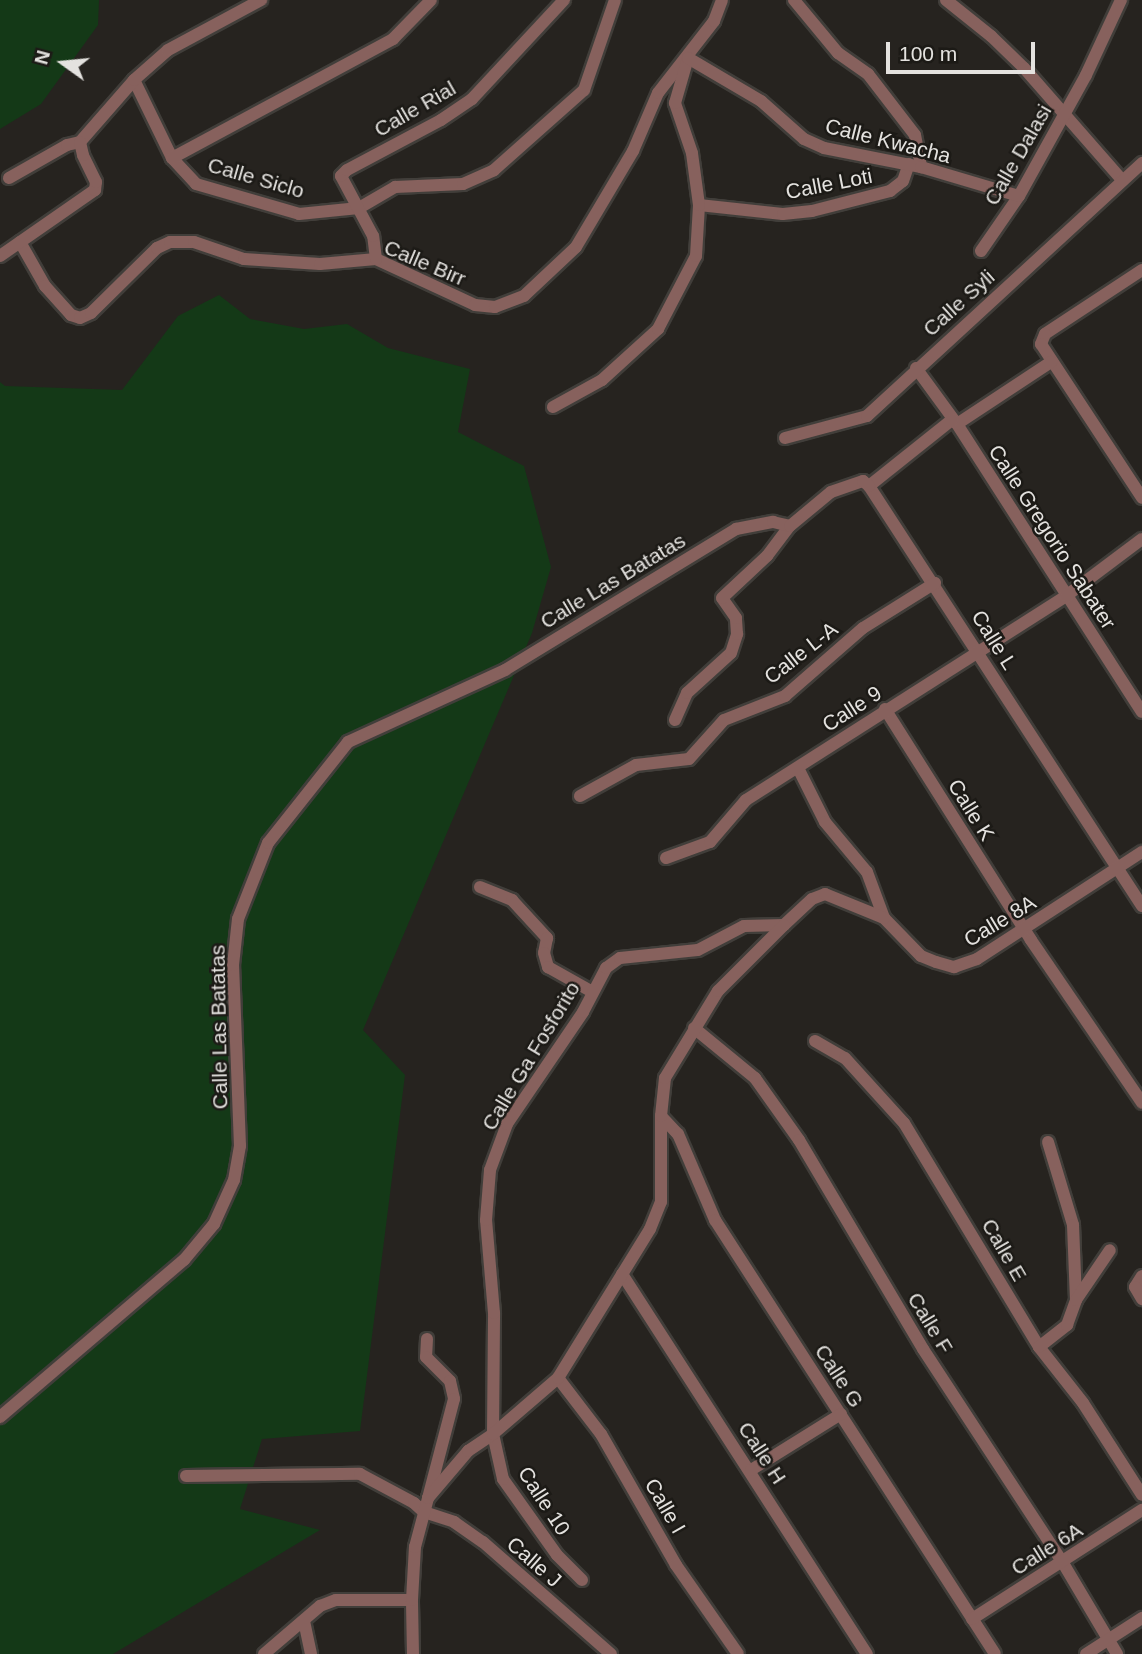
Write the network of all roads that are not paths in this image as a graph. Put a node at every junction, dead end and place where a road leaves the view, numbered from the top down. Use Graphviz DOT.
graph roads {
  1 [pos="261,0"];
  2 [pos="431,0"];
  3 [pos="564,0"];
  4 [pos="615,0"];
  5 [pos="722,0"];
  6 [pos="794,0"];
  7 [pos="946,0"];
  8 [pos="1121,0"];
  9 [pos="688,58"];
  10 [pos="134,80"];
  11 [pos="1064,112"];
  12 [pos="80,142"];
  13 [pos="172,158"];
  14 [pos="1142,163"];
  15 [pos="915,166"];
  16 [pos="9,178"];
  17 [pos="1122,180"];
  18 [pos="1019,196"];
  19 [pos="699,205"];
  20 [pos="359,208"];
  21 [pos="20,242"];
  22 [pos="982,251"];
  23 [pos="0,257"];
  24 [pos="376,259"];
  25 [pos="1142,270"];
  26 [pos="1052,362"];
  27 [pos="916,368"];
  28 [pos="554,408"];
  29 [pos="955,421"];
  30 [pos="785,438"];
  31 [pos="869,486"];
  32 [pos="1142,498"];
  33 [pos="790,526"];
  34 [pos="1142,538"];
  35 [pos="935,583"];
  36 [pos="1066,596"];
  37 [pos="979,653"];
  38 [pos="885,709"];
  39 [pos="1142,712"];
  40 [pos="675,720"];
  41 [pos="798,768"];
  42 [pos="580,796"];
  43 [pos="1142,852"];
  44 [pos="666,858"];
  45 [pos="1117,868"];
  46 [pos="480,887"];
  47 [pos="1142,906"];
  48 [pos="884,918"];
  49 [pos="784,925"];
  50 [pos="1025,931"];
  51 [pos="591,991"];
  52 [pos="694,1028"];
  53 [pos="815,1041"];
  54 [pos="1142,1103"];
  55 [pos="661,1116"];
  56 [pos="1048,1142"];
  57 [pos="1110,1251"];
  58 [pos="622,1274"];
  59 [pos="1142,1276"];
  60 [pos="1142,1298"];
  61 [pos="1076,1300"];
  62 [pos="427,1339"];
  63 [pos="1039,1347"];
  64 [pos="558,1378"];
  65 [pos="841,1414"];
  66 [pos="0,1417"];
  67 [pos="493,1434"];
  68 [pos="751,1470"];
  69 [pos="186,1476"];
  70 [pos="1142,1495"];
  71 [pos="428,1498"];
  72 [pos="1142,1510"];
  73 [pos="424,1512"];
  74 [pos="1063,1563"];
  75 [pos="582,1580"];
  76 [pos="412,1600"];
  77 [pos="1142,1618"];
  78 [pos="972,1619"];
  79 [pos="304,1621"];
  80 [pos="1108,1640"];
  81 [pos="264,1654"];
  82 [pos="311,1654"];
  83 [pos="413,1654"];
  84 [pos="611,1654"];
  85 [pos="738,1654"];
  86 [pos="867,1654"];
  87 [pos="995,1654"];
  88 [pos="1086,1654"];
  89 [pos="1117,1654"];
  1 -- 10 [label="street"];
  2 -- 13 [label="street"];
  3 -- 20 [label="street, Calle Rial"];
  4 -- 20 [label="street, Calle Siclo"];
  5 -- 9 [label="street, Calle Birr"];
  6 -- 15 [label="street"];
  7 -- 11 [label="street"];
  8 -- 11 [label="street, Calle Dalasi"];
  9 -- 15 [label="street, Calle Kwacha"];
  9 -- 19 [label="street"];
  9 -- 24 [label="street, Calle Birr"];
  10 -- 12 [label="street"];
  10 -- 13 [label="street, Calle Siclo"];
  11 -- 17 [label="street"];
  11 -- 18 [label="street, Calle Dalasi"];
  12 -- 16 [label="street"];
  12 -- 21 [label="street"];
  13 -- 20 [label="street, Calle Siclo"];
  14 -- 17 [label="street, Calle Syli"];
  15 -- 18 [label="street, Calle Kwacha"];
  15 -- 19 [label="street, Calle Loti"];
  17 -- 27 [label="street, Calle Syli"];
  18 -- 22 [label="street, Calle Dalasi"];
  19 -- 28 [label="street"];
  20 -- 24 [label="street, Calle Rial"];
  21 -- 23 [label="street"];
  21 -- 24 [label="street, Calle Birr"];
  25 -- 26 [label="street"];
  26 -- 29 [label="street"];
  26 -- 32 [label="street"];
  27 -- 29 [label="street, Calle Gregorio Sabater"];
  27 -- 30 [label="street, Calle Syli"];
  29 -- 31 [label="street"];
  29 -- 36 [label="street, Calle Gregorio Sabater"];
  31 -- 33 [label="street"];
  31 -- 35 [label="street, Calle L"];
  33 -- 40 [label="street"];
  33 -- 66 [label="street, Calle Las Batatas"];
  34 -- 36 [label="street, Calle 9"];
  35 -- 37 [label="street, Calle L"];
  35 -- 42 [label="street, Calle L-A"];
  36 -- 37 [label="street, Calle 9"];
  36 -- 39 [label="street, Calle Gregorio Sabater"];
  37 -- 38 [label="street, Calle 9"];
  37 -- 45 [label="street, Calle L"];
  38 -- 41 [label="street, Calle 9"];
  38 -- 50 [label="street, Calle K"];
  41 -- 44 [label="street, Calle 9"];
  41 -- 48 [label="street, Calle 8A"];
  43 -- 45 [label="street, Calle 8A"];
  45 -- 47 [label="street, Calle L"];
  45 -- 50 [label="street, Calle 8A"];
  46 -- 51 [label="street"];
  48 -- 49 [label="street"];
  48 -- 50 [label="street, Calle 8A"];
  49 -- 51 [label="street, Calle Ga Fosforito"];
  49 -- 52 [label="street"];
  50 -- 54 [label="street, Calle K"];
  51 -- 67 [label="street, Calle Ga Fosforito"];
  52 -- 55 [label="street"];
  52 -- 74 [label="street, Calle F"];
  53 -- 63 [label="street, Calle E"];
  55 -- 58 [label="street"];
  55 -- 65 [label="street, Calle G"];
  56 -- 61 [label="street"];
  57 -- 61 [label="street"];
  58 -- 64 [label="street"];
  58 -- 68 [label="street, Calle H"];
  59 -- 60 [label="street"];
  61 -- 63 [label="street"];
  62 -- 71 [label="street"];
  63 -- 70 [label="street, Calle E"];
  64 -- 67 [label="street"];
  64 -- 85 [label="street, Calle I"];
  65 -- 68 [label="street"];
  65 -- 78 [label="street, Calle G"];
  67 -- 71 [label="street"];
  67 -- 75 [label="street, Calle 10"];
  68 -- 86 [label="street, Calle H"];
  69 -- 73 [label="street, Calle J"];
  71 -- 73 [label="street"];
  72 -- 74 [label="street, Calle 6A"];
  73 -- 76 [label="street"];
  73 -- 84 [label="street, Calle J"];
  74 -- 78 [label="street, Calle 6A"];
  74 -- 80 [label="street, Calle F"];
  76 -- 79 [label="street"];
  76 -- 83 [label="street"];
  77 -- 80 [label="street"];
  78 -- 87 [label="street, Calle G"];
  79 -- 81 [label="street"];
  79 -- 82 [label="street"];
  80 -- 88 [label="street"];
  80 -- 89 [label="street, Calle F"];
}
